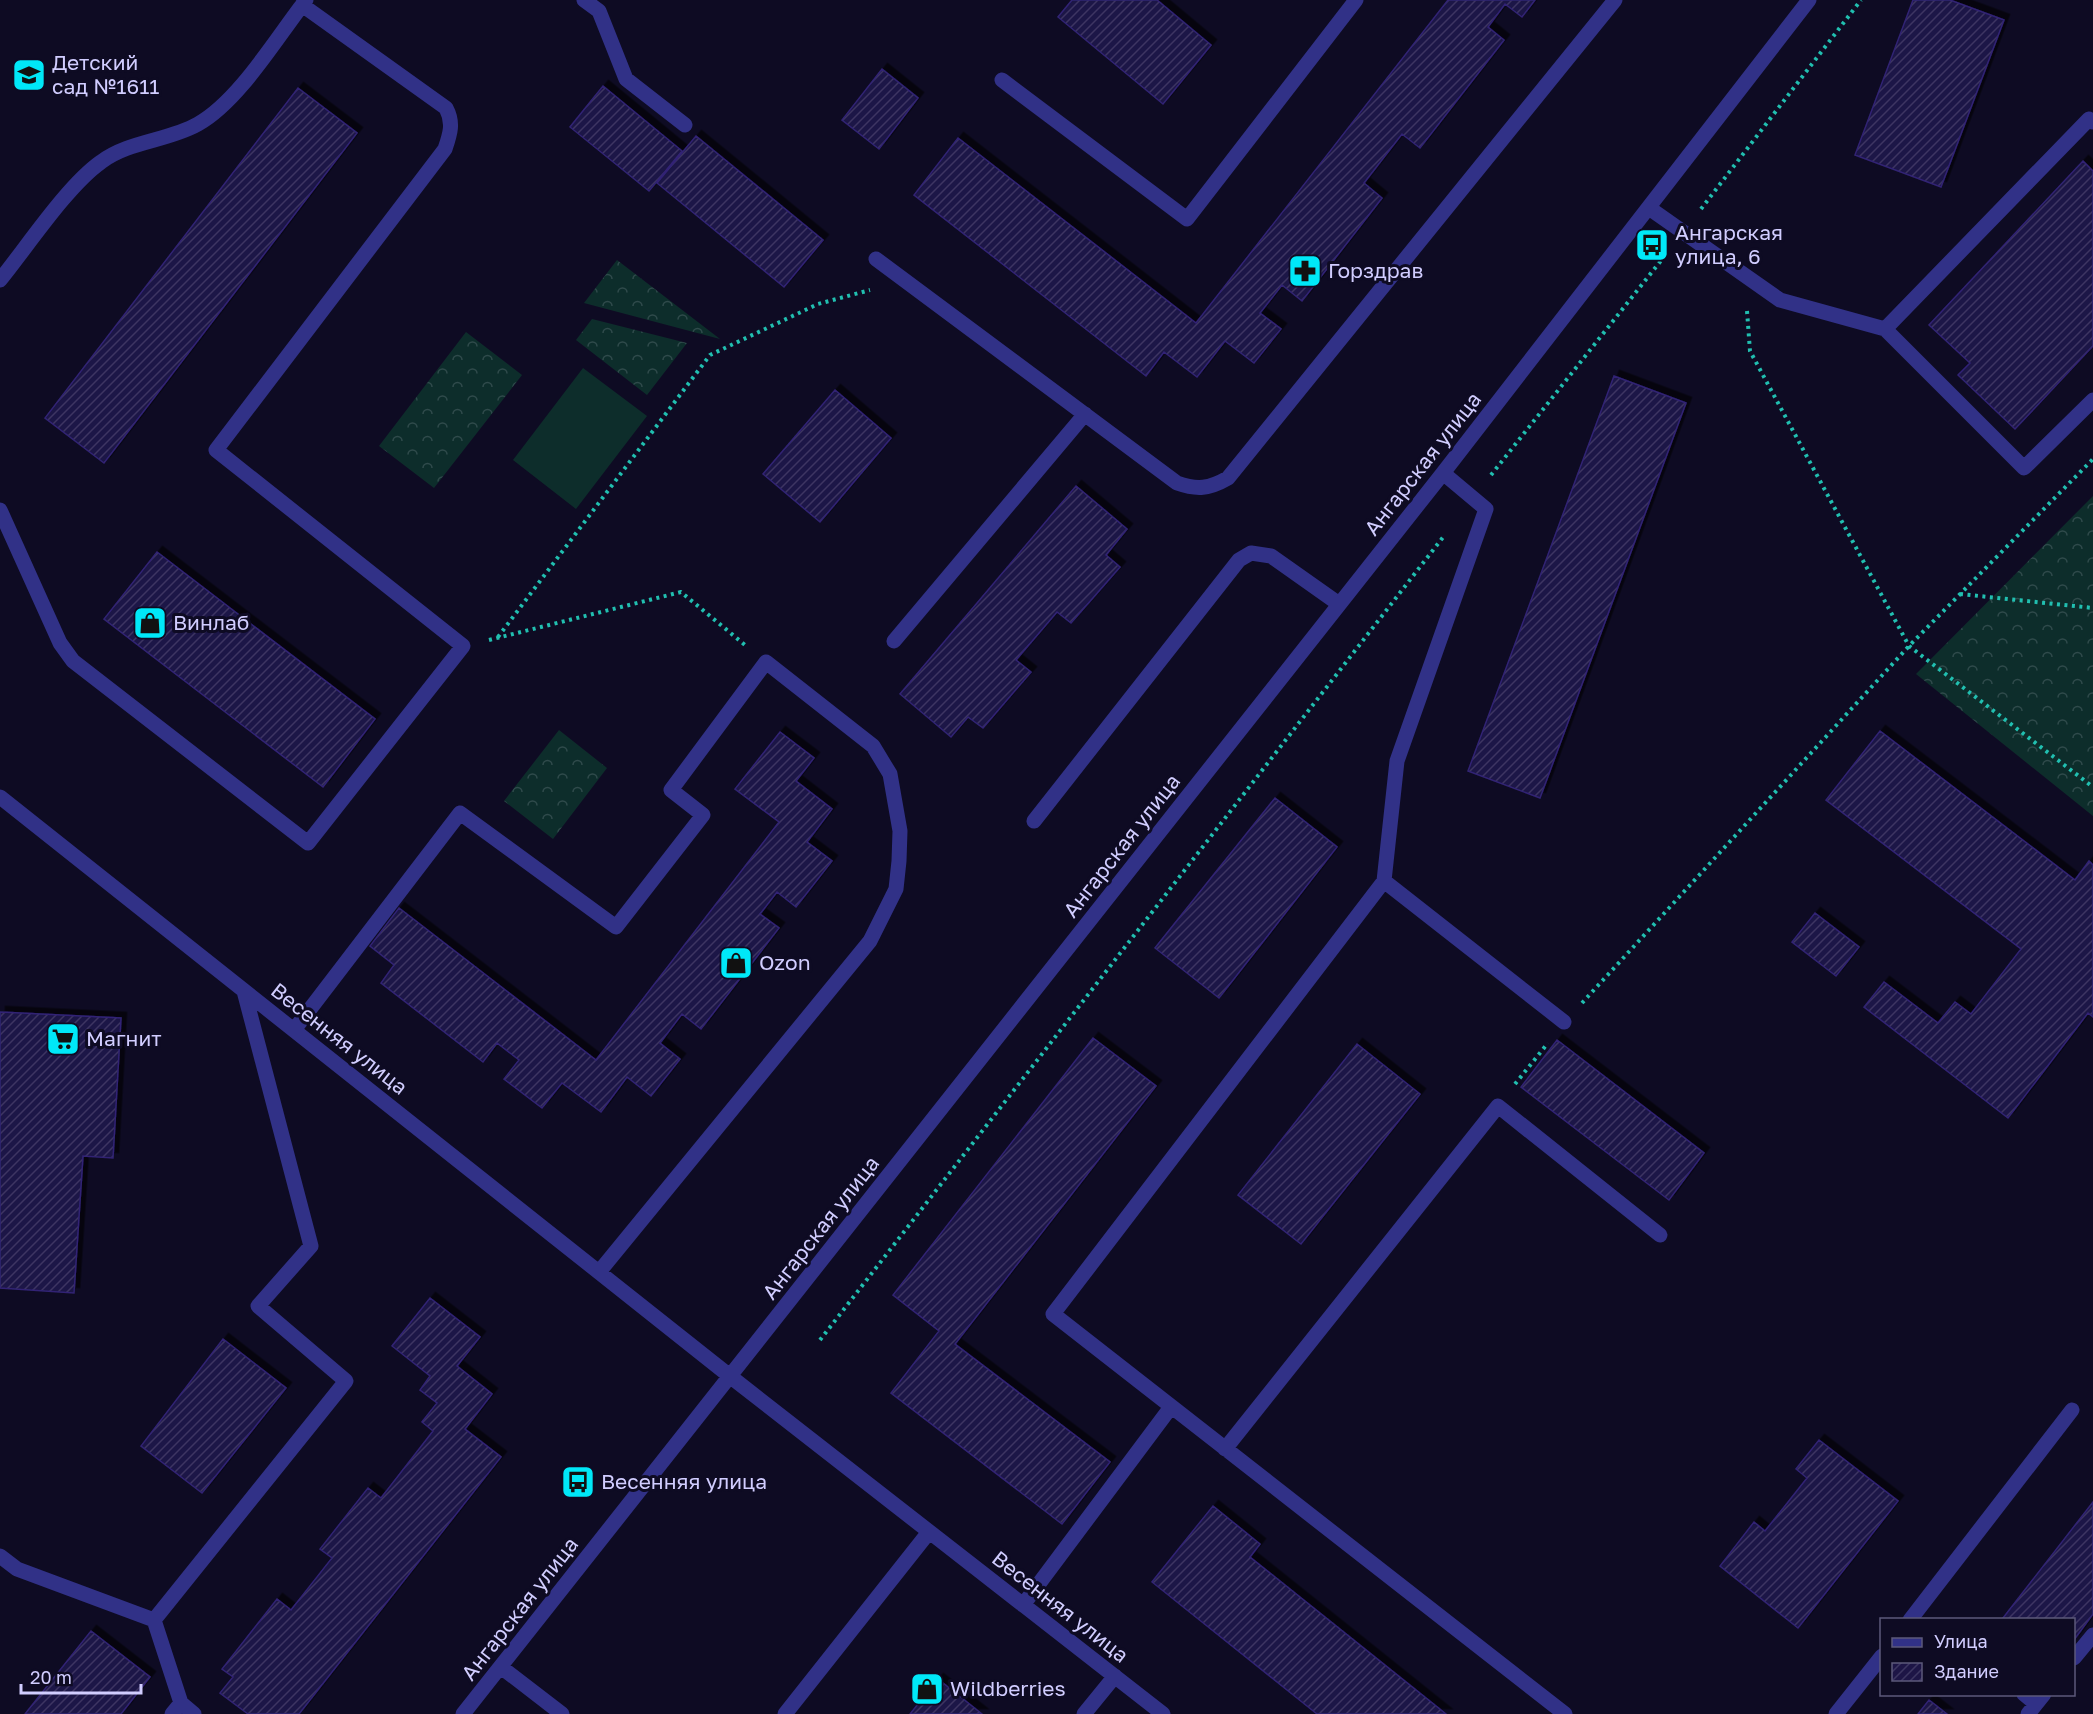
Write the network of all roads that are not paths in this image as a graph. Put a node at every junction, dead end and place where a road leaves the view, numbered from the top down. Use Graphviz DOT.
graph roads {
  1 [pos="584,0"];
  2 [pos="1356,0"];
  3 [pos="1615,0"];
  4 [pos="1809,0"];
  5 [pos="304,3"];
  6 [pos="1002,80"];
  7 [pos="2093,122"];
  8 [pos="685,125"];
  9 [pos="1649,207"];
  10 [pos="876,259"];
  11 [pos="0,280"];
  12 [pos="1885,329"];
  13 [pos="2093,400"];
  14 [pos="1085,414"];
  15 [pos="1443,473"];
  16 [pos="0,510"];
  17 [pos="1339,604"];
  18 [pos="894,641"];
  19 [pos="0,797"];
  20 [pos="1034,821"];
  21 [pos="1384,881"];
  22 [pos="244,991"];
  23 [pos="1564,1022"];
  24 [pos="294,1030"];
  25 [pos="1660,1235"];
  26 [pos="599,1272"];
  27 [pos="731,1377"];
  28 [pos="1171,1407"];
  29 [pos="2072,1410"];
  30 [pos="1225,1449"];
  31 [pos="929,1532"];
  32 [pos="0,1556"];
  33 [pos="1023,1605"];
  34 [pos="1918,1616"];
  35 [pos="154,1620"];
  36 [pos="2093,1635"];
  37 [pos="2075,1656"];
  38 [pos="1880,1657"];
  39 [pos="501,1667"];
  40 [pos="1115,1676"];
  41 [pos="177,1709"];
  42 [pos="194,1714"];
  43 [pos="463,1714"];
  44 [pos="562,1714"];
  45 [pos="785,1714"];
  46 [pos="1084,1714"];
  47 [pos="1163,1714"];
  48 [pos="1564,1714"];
  49 [pos="1836,1714"];
  1 -- 8 [label="street"];
  2 -- 6 [label="street"];
  3 -- 14 [label="street"];
  4 -- 9 [label="street, Ангарская улица"];
  5 -- 11 [label="street"];
  5 -- 16 [label="street"];
  7 -- 12 [label="street"];
  9 -- 12 [label="street"];
  9 -- 15 [label="street, Ангарская улица"];
  10 -- 14 [label="street"];
  12 -- 13 [label="street"];
  14 -- 18 [label="street"];
  15 -- 17 [label="street, Ангарская улица"];
  15 -- 21 [label="street"];
  17 -- 20 [label="street"];
  17 -- 27 [label="street, Ангарская улица"];
  19 -- 22 [label="street, Весенняя улица"];
  21 -- 23 [label="street"];
  21 -- 28 [label="street"];
  22 -- 24 [label="street, Весенняя улица"];
  22 -- 35 [label="street"];
  24 -- 26 [label="street, Весенняя улица"];
  24 -- 26 [label="street"];
  25 -- 30 [label="street"];
  26 -- 27 [label="street, Весенняя улица"];
  27 -- 31 [label="street, Весенняя улица"];
  27 -- 39 [label="street, Ангарская улица"];
  28 -- 30 [label="street"];
  28 -- 33 [label="street"];
  29 -- 34 [label="street"];
  30 -- 48 [label="street"];
  31 -- 33 [label="street, Весенняя улица"];
  31 -- 45 [label="street"];
  32 -- 35 [label="street"];
  33 -- 40 [label="street, Весенняя улица"];
  35 -- 41 [label="street"];
  36 -- 37 [label="street"];
  38 -- 49 [label="street"];
  39 -- 43 [label="street, Ангарская улица"];
  39 -- 44 [label="street"];
  40 -- 46 [label="street"];
  40 -- 47 [label="street, Весенняя улица"];
  41 -- 42 [label="street"];
}
